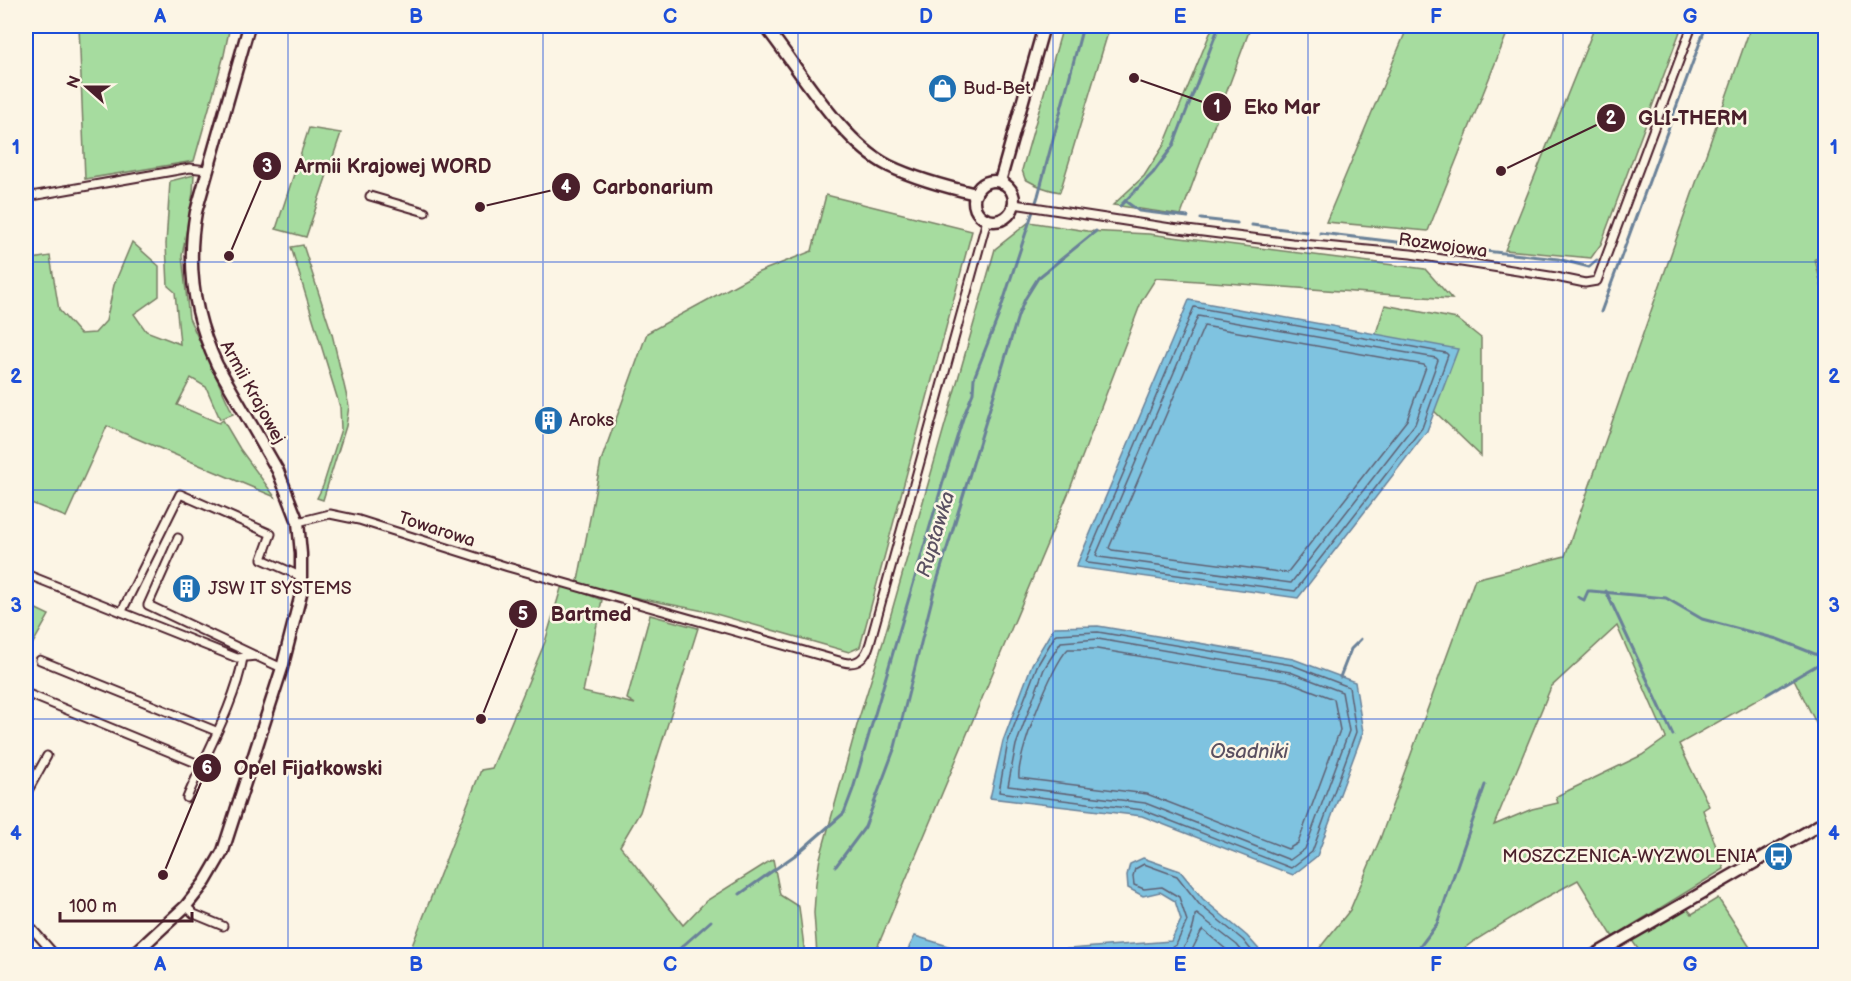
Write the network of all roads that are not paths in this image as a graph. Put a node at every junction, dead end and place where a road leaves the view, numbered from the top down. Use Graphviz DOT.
graph roads {
  1 [pos="249,26"];
  2 [pos="765,26"];
  3 [pos="1044,26"];
  4 [pos="1692,26"];
  5 [pos="207,170"];
  6 [pos="1002,183"];
  7 [pos="976,194"];
  8 [pos="370,196"];
  9 [pos="26,197"];
  10 [pos="1014,204"];
  11 [pos="425,212"];
  12 [pos="987,220"];
  13 [pos="298,522"];
  14 [pos="178,538"];
  15 [pos="26,574"];
  16 [pos="302,577"];
  17 [pos="122,611"];
  18 [pos="256,656"];
  19 [pos="243,658"];
  20 [pos="40,660"];
  21 [pos="282,668"];
  22 [pos="26,693"];
  23 [pos="216,730"];
  24 [pos="47,756"];
  25 [pos="201,765"];
  26 [pos="26,794"];
  27 [pos="186,798"];
  28 [pos="1826,820"];
  29 [pos="186,906"];
  30 [pos="26,922"];
  31 [pos="223,926"];
  32 [pos="56,956"];
  33 [pos="132,956"];
  34 [pos="1593,956"];
  1 -- 5 [label="street, Armii Krajowej"];
  2 -- 7 [label="street"];
  3 -- 6 [label="street"];
  4 -- 10 [label="street, Rozwojowa"];
  5 -- 9 [label="street"];
  5 -- 13 [label="street, Armii Krajowej"];
  6 -- 7 [label="street"];
  6 -- 10 [label="street"];
  7 -- 12 [label="street"];
  8 -- 11 [label="street"];
  10 -- 12 [label="street"];
  12 -- 13 [label="street, Towarowa"];
  13 -- 16 [label="street, Armii Krajowej"];
  14 -- 18 [label="street"];
  15 -- 17 [label="street"];
  16 -- 17 [label="street"];
  16 -- 21 [label="street, Armii Krajowej"];
  17 -- 19 [label="street"];
  18 -- 19 [label="street"];
  18 -- 21 [label="street"];
  19 -- 23 [label="street"];
  20 -- 23 [label="street"];
  21 -- 29 [label="street, Armii Krajowej"];
  22 -- 25 [label="street"];
  23 -- 25 [label="street"];
  24 -- 26 [label="street"];
  25 -- 27 [label="street"];
  28 -- 34 [label="street"];
  29 -- 31 [label="street"];
  29 -- 33 [label="street, Armii Krajowej"];
  30 -- 32 [label="street"];
}
